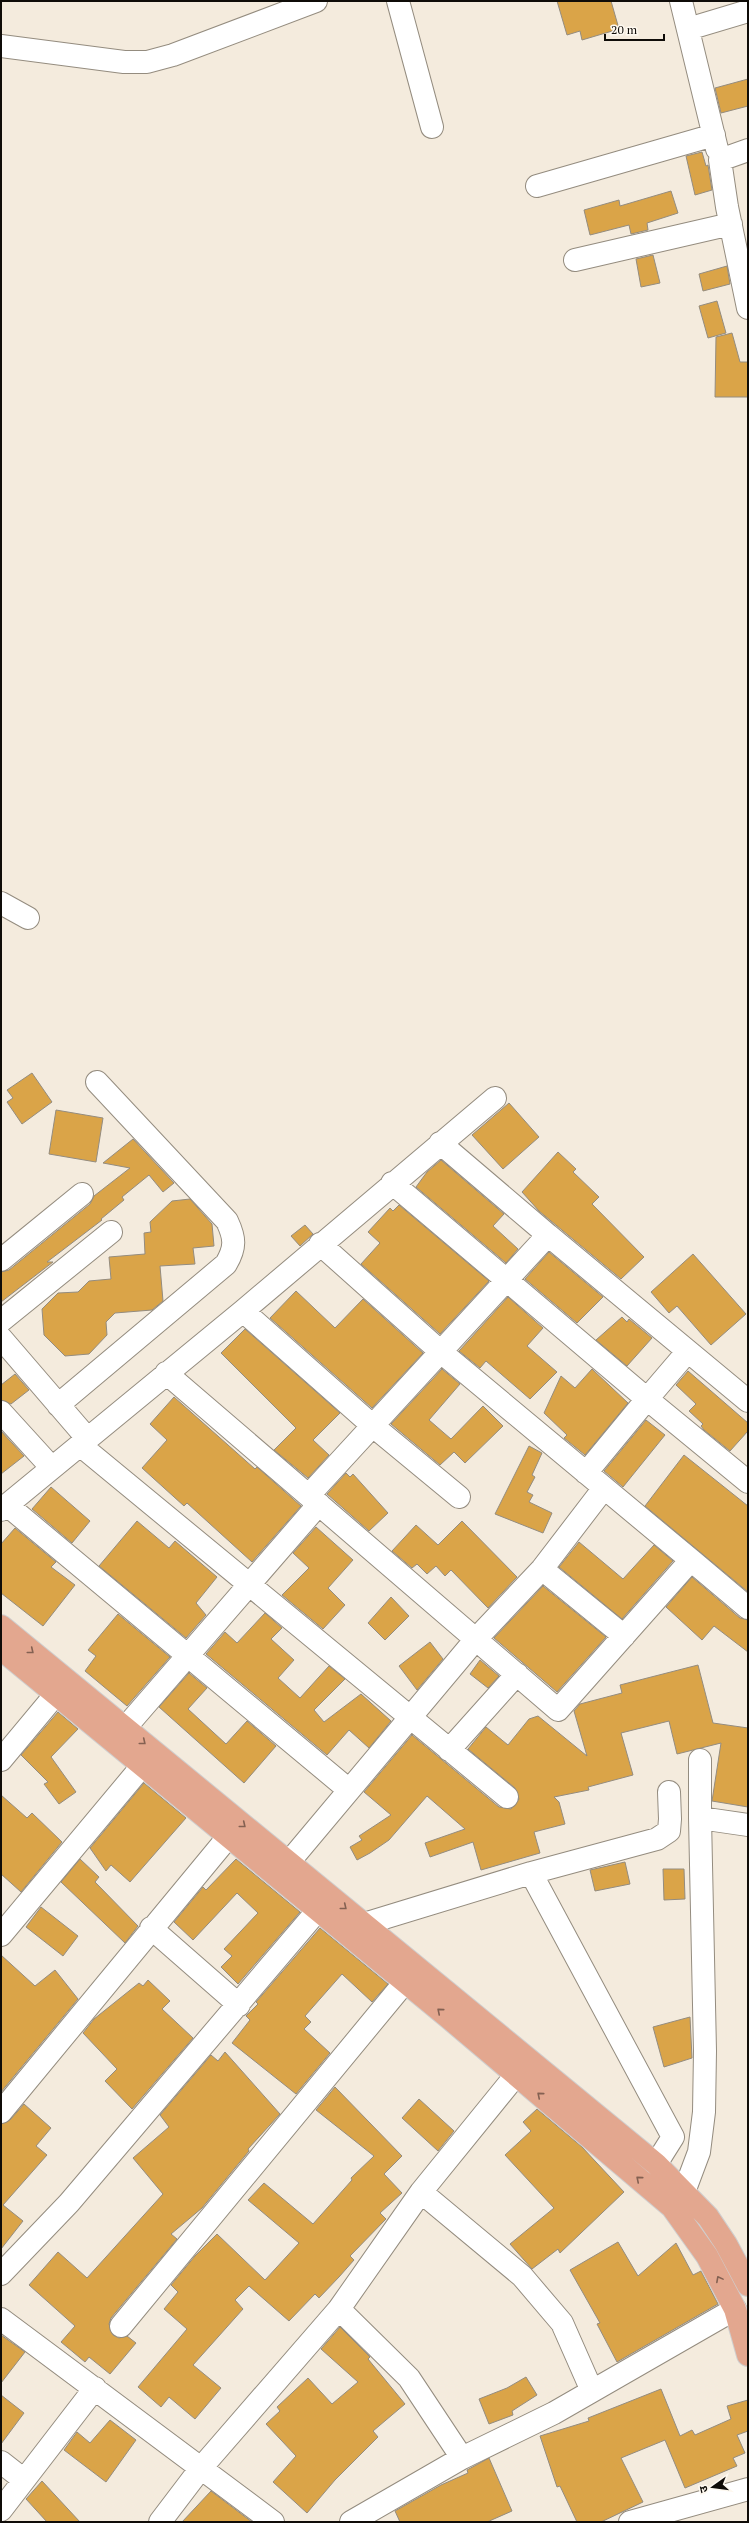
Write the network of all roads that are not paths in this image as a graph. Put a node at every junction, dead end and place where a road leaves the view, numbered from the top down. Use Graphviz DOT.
graph roads {
  1 [pos="316,1"];
  2 [pos="398,1"];
  3 [pos="681,1"];
  4 [pos="748,11"];
  5 [pos="688,29"];
  6 [pos="1,46"];
  7 [pos="432,127"];
  8 [pos="714,135"];
  9 [pos="748,150"];
  10 [pos="720,160"];
  11 [pos="537,186"];
  12 [pos="731,224"];
  13 [pos="742,253"];
  14 [pos="575,260"];
  15 [pos="748,308"];
  16 [pos="1,903"];
  17 [pos="28,918"];
  18 [pos="97,1082"];
  19 [pos="495,1098"];
  20 [pos="440,1144"];
  21 [pos="392,1183"];
  22 [pos="82,1194"];
  23 [pos="111,1232"];
  24 [pos="548,1235"];
  25 [pos="320,1244"];
  26 [pos="1,1260"];
  27 [pos="506,1281"];
  28 [pos="243,1311"];
  29 [pos="1,1321"];
  30 [pos="1,1338"];
  31 [pos="688,1351"];
  32 [pos="441,1352"];
  33 [pos="166,1373"];
  34 [pos="647,1399"];
  35 [pos="748,1401"];
  36 [pos="58,1404"];
  37 [pos="1,1412"];
  38 [pos="373,1426"];
  39 [pos="83,1442"];
  40 [pos="52,1468"];
  41 [pos="586,1473"];
  42 [pos="748,1482"];
  43 [pos="604,1488"];
  44 [pos="459,1497"];
  45 [pos="314,1500"];
  46 [pos="4,1508"];
  47 [pos="691,1560"];
  48 [pos="542,1569"];
  49 [pos="248,1584"];
  50 [pos="748,1608"];
  51 [pos="1,1626"];
  52 [pos="624,1636"];
  53 [pos="476,1639"];
  54 [pos="1,1649"];
  55 [pos="186,1656"];
  56 [pos="516,1674"];
  57 [pos="56,1694"];
  58 [pos="410,1718"];
  59 [pos="125,1728"];
  60 [pos="449,1750"];
  61 [pos="1,1760"];
  62 [pos="700,1760"];
  63 [pos="143,1765"];
  64 [pos="349,1790"];
  65 [pos="669,1792"];
  66 [pos="507,1797"];
  67 [pos="700,1818"];
  68 [pos="748,1825"];
  69 [pos="229,1836"];
  70 [pos="289,1862"];
  71 [pos="531,1873"];
  72 [pos="318,1910"];
  73 [pos="364,1924"];
  74 [pos="151,1928"];
  75 [pos="1,1935"];
  76 [pos="405,1982"];
  77 [pos="239,2005"];
  78 [pos="516,2075"];
  79 [pos="1,2112"];
  80 [pos="656,2164"];
  81 [pos="421,2192"];
  82 [pos="684,2192"];
  83 [pos="1,2274"];
  84 [pos="748,2285"];
  85 [pos="338,2309"];
  86 [pos="734,2309"];
  87 [pos="1,2318"];
  88 [pos="121,2326"];
  89 [pos="748,2355"];
  90 [pos="95,2388"];
  91 [pos="592,2391"];
  92 [pos="462,2458"];
  93 [pos="1,2462"];
  94 [pos="202,2468"];
  95 [pos="24,2480"];
  96 [pos="748,2489"];
  97 [pos="1,2510"];
  98 [pos="160,2522"];
  99 [pos="273,2522"];
  100 [pos="351,2522"];
  101 [pos="630,2522"];
  1 -- 6 [label="street"];
  2 -- 7 [label="street"];
  3 -- 5 [label="street"];
  4 -- 5 [label="street"];
  5 -- 8 [label="street"];
  8 -- 10 [label="street"];
  8 -- 11 [label="street"];
  9 -- 10 [label="street"];
  10 -- 12 [label="street"];
  12 -- 13 [label="street"];
  12 -- 14 [label="street"];
  13 -- 15 [label="street"];
  16 -- 17 [label="street"];
  18 -- 36 [label="street"];
  19 -- 20 [label="street"];
  20 -- 21 [label="street"];
  20 -- 24 [label="street"];
  21 -- 25 [label="street"];
  21 -- 27 [label="street"];
  22 -- 26 [label="street"];
  23 -- 29 [label="street"];
  24 -- 27 [label="street"];
  24 -- 31 [label="street"];
  25 -- 28 [label="street"];
  25 -- 32 [label="street"];
  27 -- 32 [label="street"];
  27 -- 34 [label="street"];
  28 -- 33 [label="street"];
  28 -- 38 [label="street"];
  30 -- 36 [label="street"];
  31 -- 34 [label="street"];
  31 -- 35 [label="street"];
  32 -- 38 [label="street"];
  32 -- 41 [label="street"];
  33 -- 39 [label="street"];
  33 -- 45 [label="street"];
  34 -- 41 [label="street"];
  34 -- 42 [label="street"];
  36 -- 39 [label="street"];
  37 -- 40 [label="street"];
  38 -- 44 [label="street"];
  38 -- 45 [label="street"];
  39 -- 40 [label="street"];
  39 -- 49 [label="street"];
  40 -- 46 [label="street"];
  41 -- 43 [label="street"];
  43 -- 47 [label="street"];
  43 -- 48 [label="street"];
  45 -- 49 [label="street"];
  45 -- 53 [label="street"];
  46 -- 55 [label="street"];
  47 -- 50 [label="street"];
  47 -- 52 [label="street"];
  48 -- 52 [label="street"];
  48 -- 53 [label="street"];
  49 -- 55 [label="street"];
  49 -- 58 [label="street"];
  51 -- 59 [label="main road, one-way"];
  52 -- 56 [label="street"];
  53 -- 56 [label="street"];
  53 -- 58 [label="street"];
  54 -- 57 [label="main road"];
  55 -- 59 [label="street"];
  55 -- 64 [label="street"];
  56 -- 60 [label="street"];
  57 -- 61 [label="street"];
  57 -- 63 [label="main road"];
  58 -- 60 [label="street"];
  58 -- 64 [label="street"];
  59 -- 70 [label="main road, one-way"];
  60 -- 66 [label="street"];
  62 -- 67 [label="street"];
  63 -- 69 [label="main road"];
  63 -- 75 [label="street"];
  64 -- 70 [label="street"];
  65 -- 71 [label="street"];
  67 -- 68 [label="street"];
  67 -- 82 [label="street"];
  69 -- 72 [label="main road"];
  69 -- 74 [label="street"];
  70 -- 73 [label="main road, one-way"];
  71 -- 73 [label="street"];
  71 -- 80 [label="street"];
  72 -- 76 [label="main road"];
  72 -- 77 [label="street"];
  73 -- 80 [label="main road"];
  74 -- 77 [label="street"];
  74 -- 79 [label="street"];
  78 -- 76 [label="main road, one-way"];
  76 -- 88 [label="street"];
  77 -- 83 [label="street"];
  78 -- 81 [label="street"];
  86 -- 78 [label="main road, one-way"];
  80 -- 82 [label="main road"];
  81 -- 85 [label="street"];
  81 -- 91 [label="street"];
  82 -- 84 [label="main road"];
  85 -- 92 [label="street"];
  85 -- 94 [label="street"];
  86 -- 89 [label="main road"];
  86 -- 91 [label="street"];
  87 -- 90 [label="street"];
  90 -- 94 [label="street"];
  90 -- 95 [label="street"];
  91 -- 92 [label="street"];
  92 -- 100 [label="street"];
  93 -- 95 [label="street"];
  94 -- 98 [label="street"];
  94 -- 99 [label="street"];
  95 -- 97 [label="street"];
  96 -- 101 [label="street"];
}
